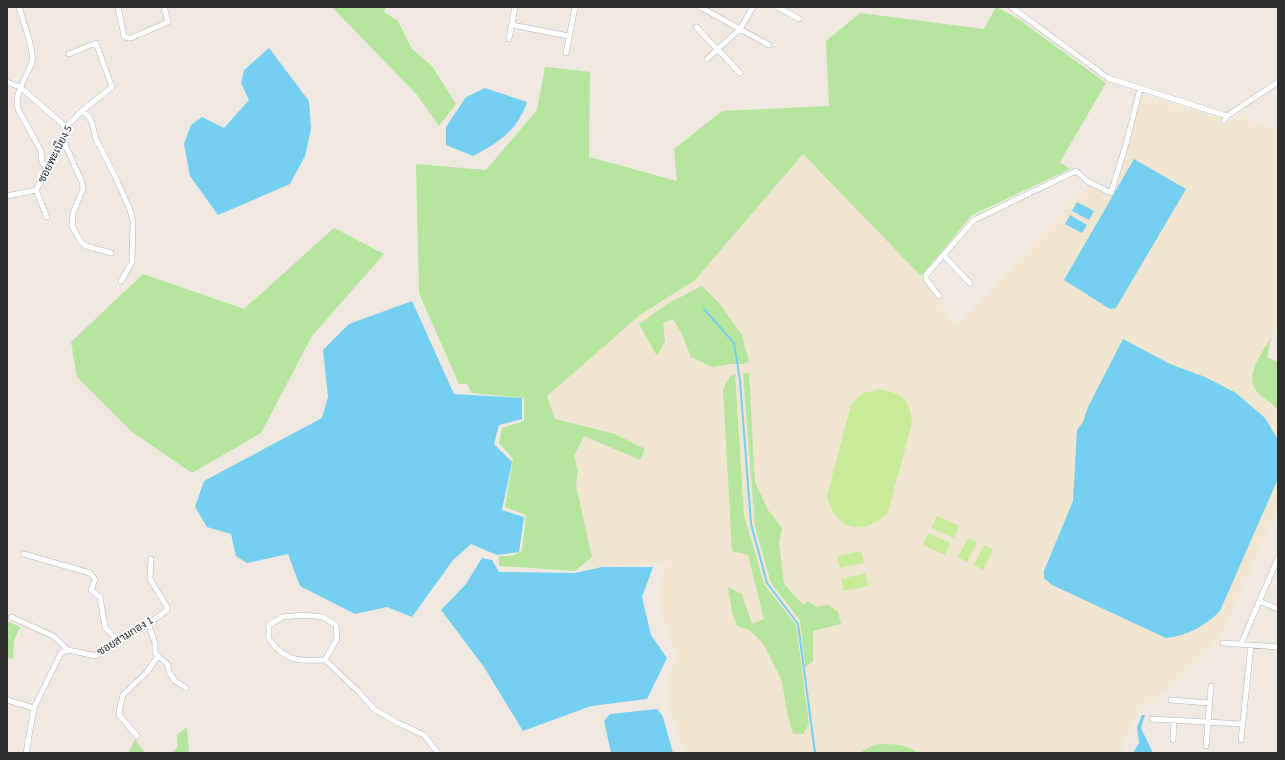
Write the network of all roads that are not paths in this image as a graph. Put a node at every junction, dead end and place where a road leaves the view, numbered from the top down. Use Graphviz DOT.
graph roads {
  1 [pos="19,7"];
  2 [pos="118,7"];
  3 [pos="164,7"];
  4 [pos="515,7"];
  5 [pos="575,7"];
  6 [pos="700,7"];
  7 [pos="753,7"];
  8 [pos="778,7"];
  9 [pos="1011,7"];
  10 [pos="799,19"];
  11 [pos="512,25"];
  12 [pos="696,27"];
  13 [pos="740,30"];
  14 [pos="569,36"];
  15 [pos="509,39"];
  16 [pos="769,45"];
  17 [pos="718,49"];
  18 [pos="566,53"];
  19 [pos="69,54"];
  20 [pos="707,59"];
  21 [pos="740,73"];
  22 [pos="7,82"];
  23 [pos="1278,82"];
  24 [pos="20,86"];
  25 [pos="1140,89"];
  26 [pos="82,111"];
  27 [pos="66,127"];
  28 [pos="63,140"];
  29 [pos="47,169"];
  30 [pos="36,190"];
  31 [pos="7,196"];
  32 [pos="47,217"];
  33 [pos="111,253"];
  34 [pos="943,255"];
  35 [pos="121,281"];
  36 [pos="970,283"];
  37 [pos="939,296"];
  38 [pos="24,554"];
  39 [pos="151,558"];
  40 [pos="1278,558"];
  41 [pos="1260,601"];
  42 [pos="1278,609"];
  43 [pos="11,617"];
  44 [pos="148,623"];
  45 [pos="118,641"];
  46 [pos="1223,643"];
  47 [pos="1241,644"];
  48 [pos="1251,646"];
  49 [pos="1278,647"];
  50 [pos="68,650"];
  51 [pos="158,656"];
  52 [pos="325,660"];
  53 [pos="1212,686"];
  54 [pos="186,688"];
  55 [pos="7,700"];
  56 [pos="1171,700"];
  57 [pos="1209,703"];
  58 [pos="34,708"];
  59 [pos="1152,719"];
  60 [pos="1174,720"];
  61 [pos="1208,722"];
  62 [pos="1243,724"];
  63 [pos="137,736"];
  64 [pos="1173,740"];
  65 [pos="1241,740"];
  66 [pos="1206,746"];
  67 [pos="26,753"];
  68 [pos="438,753"];
  1 -- 24 [label="street"];
  2 -- 3 [label="street"];
  4 -- 11 [label="street"];
  5 -- 14 [label="street"];
  6 -- 13 [label="street"];
  7 -- 13 [label="street"];
  8 -- 10 [label="street"];
  9 -- 25 [label="street"];
  11 -- 14 [label="street"];
  11 -- 15 [label="street"];
  12 -- 17 [label="street"];
  13 -- 16 [label="street"];
  13 -- 17 [label="street"];
  14 -- 18 [label="street"];
  17 -- 20 [label="street"];
  17 -- 21 [label="street"];
  19 -- 26 [label="street, ซอยพะเนียง 5"];
  22 -- 24 [label="street"];
  23 -- 25 [label="street"];
  24 -- 27 [label="street"];
  24 -- 29 [label="street"];
  25 -- 34 [label="street"];
  26 -- 27 [label="street, ซอยพะเนียง 5"];
  26 -- 35 [label="street"];
  27 -- 28 [label="street, ซอยพะเนียง 5"];
  28 -- 29 [label="street, ซอยพะเนียง 5"];
  28 -- 33 [label="street"];
  29 -- 30 [label="street, ซอยพะเนียง 5"];
  30 -- 31 [label="street, ซอยพะเนียง 5"];
  30 -- 32 [label="street"];
  34 -- 36 [label="street"];
  34 -- 37 [label="street"];
  38 -- 45 [label="street"];
  39 -- 44 [label="street, ซอยสามกอง 1"];
  40 -- 41 [label="street"];
  41 -- 42 [label="street"];
  41 -- 47 [label="street"];
  43 -- 50 [label="street"];
  44 -- 45 [label="street, ซอยสามกอง 1"];
  44 -- 51 [label="street"];
  45 -- 50 [label="street, ซอยสามกอง 1"];
  46 -- 47 [label="street"];
  47 -- 48 [label="street"];
  48 -- 49 [label="street"];
  48 -- 62 [label="street"];
  50 -- 58 [label="street"];
  51 -- 54 [label="street"];
  51 -- 63 [label="street"];
  52 -- 52 [label="street"];
  52 -- 68 [label="street"];
  53 -- 57 [label="street"];
  55 -- 58 [label="street"];
  56 -- 57 [label="street"];
  57 -- 61 [label="street"];
  58 -- 67 [label="street"];
  59 -- 60 [label="street"];
  60 -- 61 [label="street"];
  60 -- 64 [label="street"];
  61 -- 62 [label="street"];
  61 -- 66 [label="street"];
  62 -- 65 [label="street"];
}
